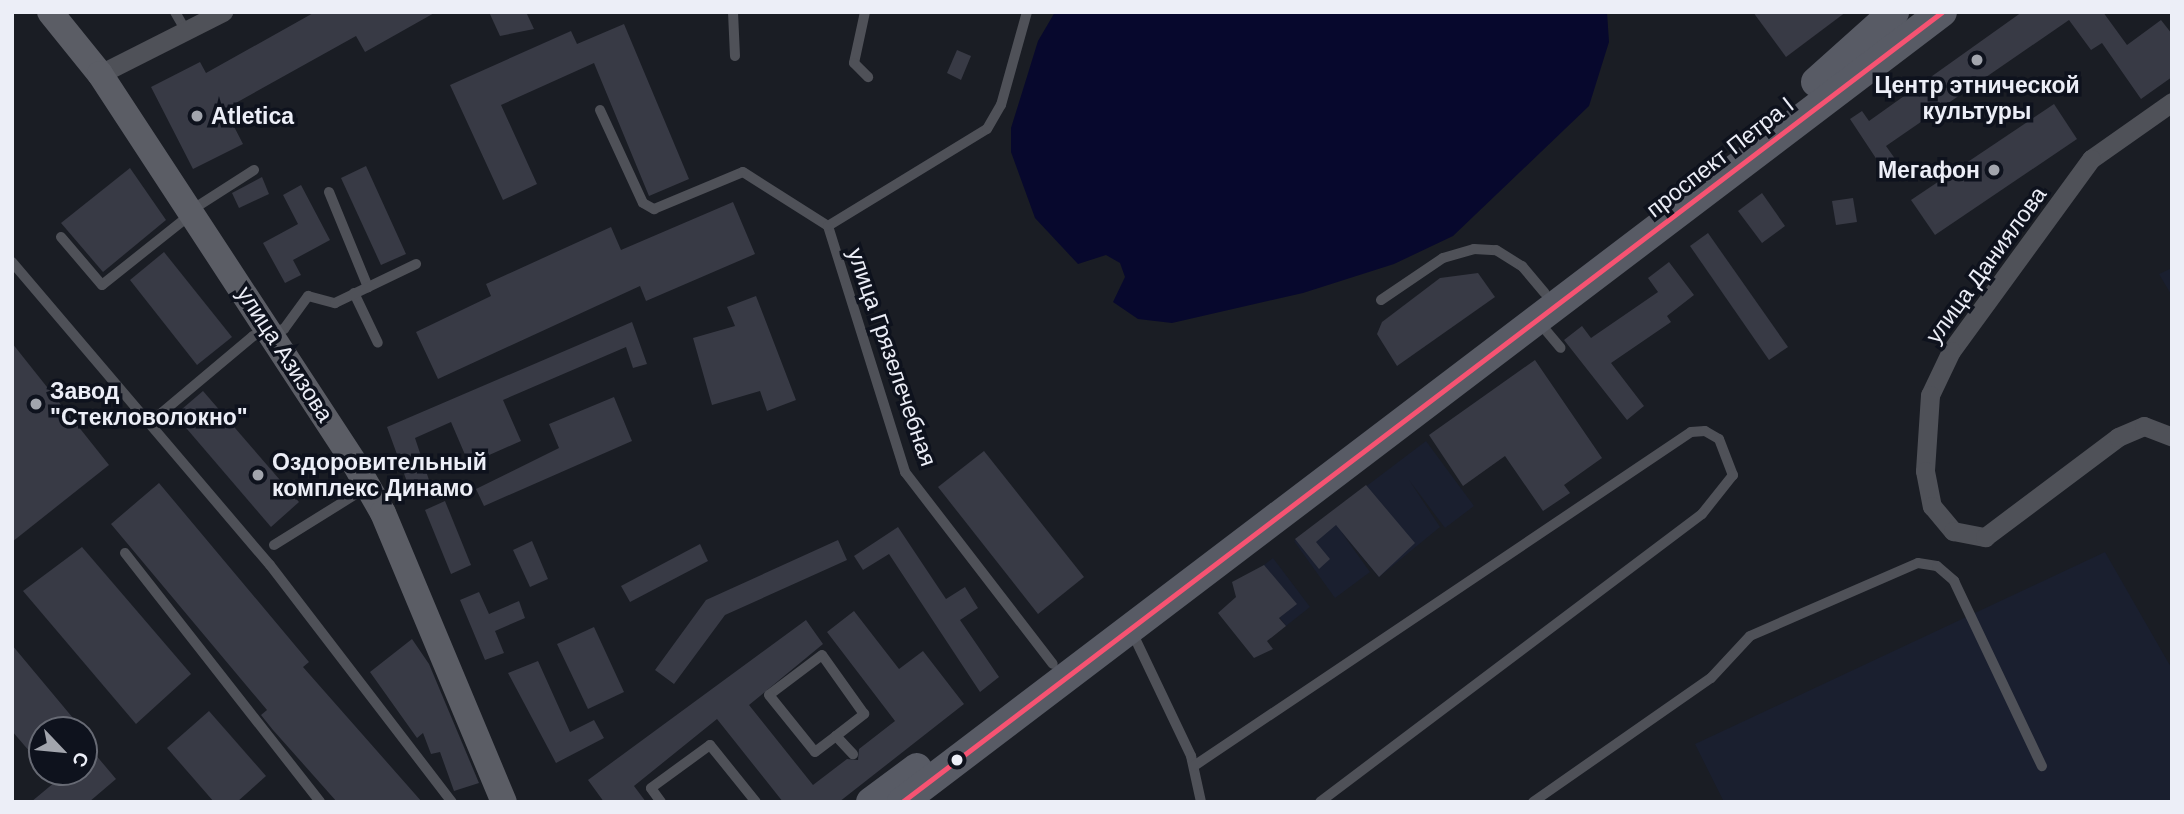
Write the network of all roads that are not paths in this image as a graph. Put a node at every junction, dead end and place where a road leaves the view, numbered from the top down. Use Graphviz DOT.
graph roads {
  1 [pos="50,12"];
  2 [pos="68,12"];
  3 [pos="175,12"];
  4 [pos="223,12"];
  5 [pos="733,12"];
  6 [pos="865,12"];
  7 [pos="1027,12"];
  8 [pos="1894,12"];
  9 [pos="1942,12"];
  10 [pos="1951,12"];
  11 [pos="185,29"];
  12 [pos="1900,45"];
  13 [pos="734,55"];
  14 [pos="108,71"];
  15 [pos="869,78"];
  16 [pos="2172,102"];
  17 [pos="600,110"];
  18 [pos="254,170"];
  19 [pos="329,192"];
  20 [pos="196,210"];
  21 [pos="828,226"];
  22 [pos="61,237"];
  23 [pos="12,262"];
  24 [pos="416,264"];
  25 [pos="368,287"];
  26 [pos="354,293"];
  27 [pos="1381,300"];
  28 [pos="1540,305"];
  29 [pos="279,332"];
  30 [pos="378,343"];
  31 [pos="1561,348"];
  32 [pos="159,415"];
  33 [pos="2172,437"];
  34 [pos="368,487"];
  35 [pos="274,545"];
  36 [pos="125,553"];
  37 [pos="1130,630"];
  38 [pos="1053,664"];
  39 [pos="836,736"];
  40 [pos="853,754"];
  41 [pos="1194,766"];
  42 [pos="2042,766"];
  43 [pos="884,794"];
  44 [pos="320,802"];
  45 [pos="452,802"];
  46 [pos="504,802"];
  47 [pos="522,802"];
  48 [pos="661,802"];
  49 [pos="756,802"];
  50 [pos="1201,802"];
  51 [pos="1320,802"];
  52 [pos="1533,802"];
  1 -- 14 [label="main road, улица Азизова"];
  2 -- 14 [label="main road, улица Азизова"];
  3 -- 11 [label="lane"];
  4 -- 11 [label="street"];
  5 -- 13 [label="lane"];
  6 -- 15 [label="lane"];
  7 -- 21 [label="lane, улица Грязелечебная"];
  8 -- 28 [label="main road, проспект Петра I"];
  9 -- 12 [label="main road, проспект Петра I"];
  10 -- 12 [label="main road"];
  11 -- 14 [label="street"];
  12 -- 28 [label="main road, проспект Петра I"];
  14 -- 20 [label="main road, улица Азизова"];
  16 -- 33 [label="street, улица Даниялова"];
  17 -- 21 [label="lane, улица Грязелечебная"];
  18 -- 20 [label="lane"];
  19 -- 25 [label="lane"];
  20 -- 22 [label="lane"];
  20 -- 29 [label="main road, улица Азизова"];
  21 -- 38 [label="lane, улица Грязелечебная"];
  23 -- 45 [label="lane"];
  24 -- 25 [label="lane"];
  25 -- 26 [label="lane"];
  26 -- 29 [label="lane"];
  26 -- 30 [label="lane"];
  27 -- 28 [label="lane"];
  28 -- 31 [label="lane"];
  28 -- 37 [label="main road, проспект Петра I"];
  28 -- 38 [label="main road, проспект Петра I"];
  29 -- 32 [label="lane"];
  29 -- 34 [label="main road, улица Азизова"];
  29 -- 47 [label="main road, улица Азизова"];
  34 -- 35 [label="lane"];
  34 -- 46 [label="main road, улица Азизова"];
  36 -- 44 [label="lane"];
  37 -- 41 [label="lane"];
  37 -- 43 [label="main road, проспект Петра I"];
  38 -- 43 [label="main road, проспект Петра I"];
  39 -- 39 [label="lane"];
  39 -- 40 [label="lane"];
  41 -- 50 [label="lane"];
  41 -- 51 [label="lane"];
  42 -- 52 [label="lane"];
  48 -- 49 [label="lane"];
}
